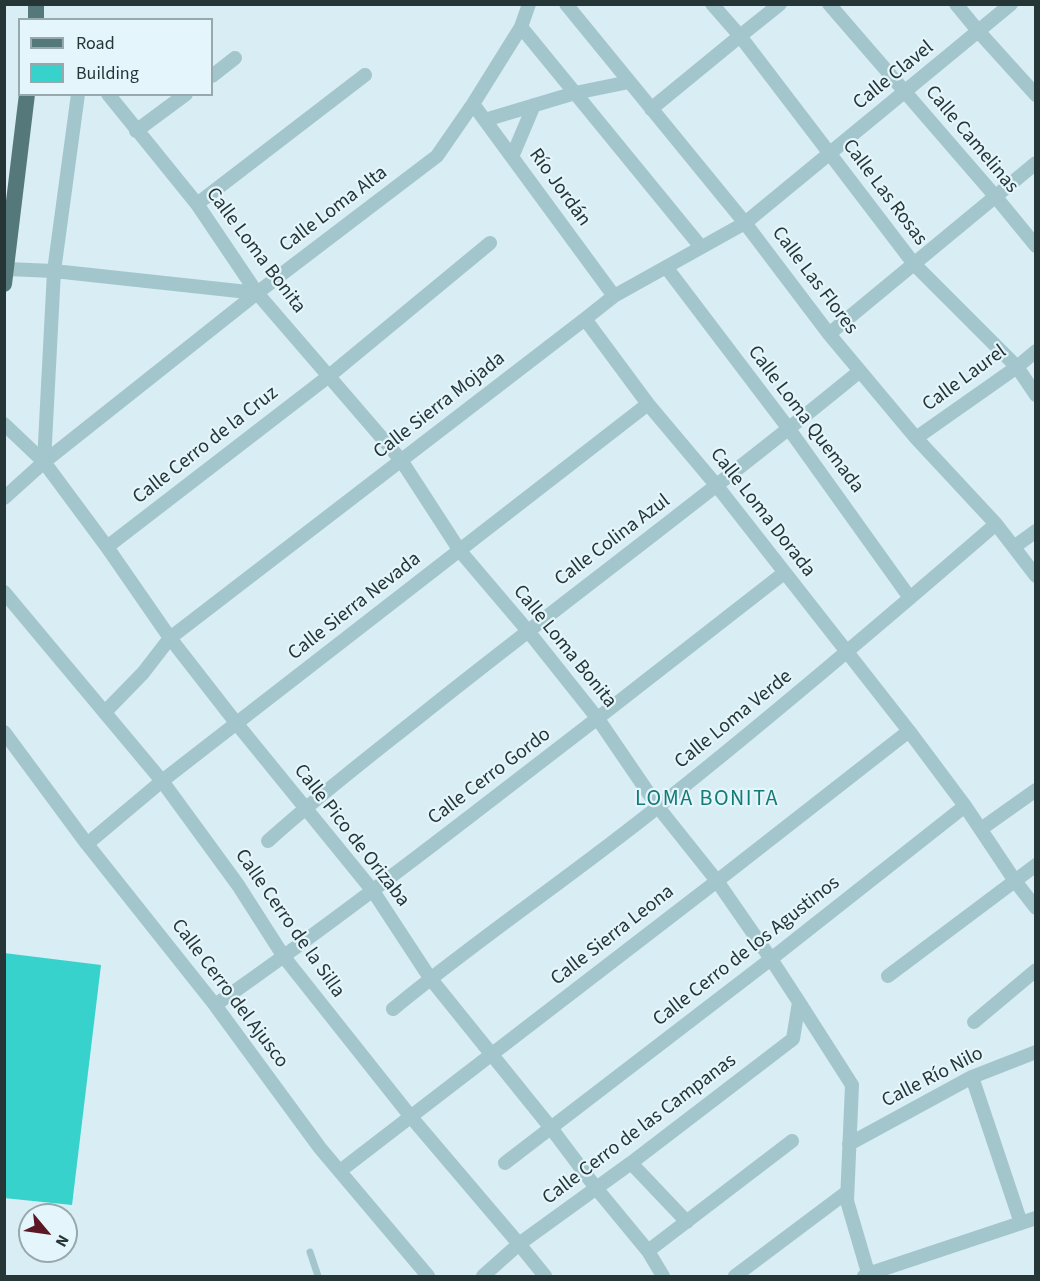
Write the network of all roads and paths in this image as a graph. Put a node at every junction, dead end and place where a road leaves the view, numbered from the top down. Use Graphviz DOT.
graph roads {
  1 [pos="529,4"];
  2 [pos="566,4"];
  3 [pos="712,4"];
  4 [pos="780,4"];
  5 [pos="829,4"];
  6 [pos="956,4"];
  7 [pos="1011,4"];
  8 [pos="521,27"];
  9 [pos="979,32"];
  10 [pos="740,36"];
  11 [pos="235,58"];
  12 [pos="213,75"];
  13 [pos="365,75"];
  14 [pos="629,82"];
  15 [pos="905,92"];
  16 [pos="575,93"];
  17 [pos="1035,95"];
  18 [pos="27,96"];
  19 [pos="78,96"];
  20 [pos="110,96"];
  21 [pos="183,96"];
  22 [pos="473,104"];
  23 [pos="534,105"];
  24 [pos="651,109"];
  25 [pos="485,120"];
  26 [pos="136,131"];
  27 [pos="829,153"];
  28 [pos="512,157"];
  29 [pos="1035,163"];
  30 [pos="995,196"];
  31 [pos="197,204"];
  32 [pos="745,223"];
  33 [pos="490,243"];
  34 [pos="1035,246"];
  35 [pos="701,247"];
  36 [pos="914,264"];
  37 [pos="666,267"];
  38 [pos="54,271"];
  39 [pos="6,277"];
  40 [pos="257,292"];
  41 [pos="614,296"];
  42 [pos="585,319"];
  43 [pos="829,334"];
  44 [pos="1035,351"];
  45 [pos="1017,367"];
  46 [pos="860,371"];
  47 [pos="329,376"];
  48 [pos="1035,395"];
  49 [pos="648,404"];
  50 [pos="4,424"];
  51 [pos="789,429"];
  52 [pos="916,438"];
  53 [pos="401,460"];
  54 [pos="44,462"];
  55 [pos="717,486"];
  56 [pos="4,498"];
  57 [pos="996,524"];
  58 [pos="1035,531"];
  59 [pos="107,547"];
  60 [pos="1014,547"];
  61 [pos="460,551"];
  62 [pos="784,573"];
  63 [pos="1035,576"];
  64 [pos="4,592"];
  65 [pos="910,598"];
  66 [pos="528,631"];
  67 [pos="170,638"];
  68 [pos="848,652"];
  69 [pos="105,712"];
  70 [pos="598,719"];
  71 [pos="237,724"];
  72 [pos="909,731"];
  73 [pos="4,732"];
  74 [pos="162,781"];
  75 [pos="1035,790"];
  76 [pos="965,806"];
  77 [pos="658,807"];
  78 [pos="305,808"];
  79 [pos="981,829"];
  80 [pos="268,841"];
  81 [pos="87,844"];
  82 [pos="1035,866"];
  83 [pos="717,881"];
  84 [pos="1015,881"];
  85 [pos="373,891"];
  86 [pos="1035,908"];
  87 [pos="284,957"];
  88 [pos="771,959"];
  89 [pos="1035,970"];
  90 [pos="888,976"];
  91 [pos="430,978"];
  92 [pos="799,1002"];
  93 [pos="215,1005"];
  94 [pos="393,1009"];
  95 [pos="974,1023"];
  96 [pos="1035,1052"];
  97 [pos="491,1055"];
  98 [pos="972,1077"];
  99 [pos="411,1117"];
  100 [pos="551,1128"];
  101 [pos="792,1141"];
  102 [pos="849,1144"];
  103 [pos="505,1163"];
  104 [pos="631,1163"];
  105 [pos="340,1171"];
  106 [pos="596,1188"];
  107 [pos="847,1192"];
  108 [pos="1035,1218"];
  109 [pos="687,1222"];
  110 [pos="1020,1223"];
  111 [pos="519,1244"];
  112 [pos="648,1251"];
  113 [pos="310,1252"];
  114 [pos="318,1276"];
  115 [pos="428,1276"];
  116 [pos="483,1276"];
  117 [pos="545,1276"];
  118 [pos="663,1276"];
  119 [pos="735,1276"];
  120 [pos="867,1276"];
  1 -- 8 [label="street, Calle Loma Alta"];
  2 -- 14 [label="street, Calle Las Flores"];
  3 -- 10 [label="street, Calle Las Rosas"];
  4 -- 10 [label="street"];
  5 -- 15 [label="street, Calle Camelinas"];
  6 -- 9 [label="street"];
  7 -- 9 [label="street, Calle Clavel"];
  8 -- 16 [label="street"];
  8 -- 22 [label="street, Calle Loma Alta"];
  9 -- 15 [label="street, Calle Clavel"];
  9 -- 17 [label="street"];
  10 -- 24 [label="street"];
  10 -- 27 [label="street, Calle Las Rosas"];
  11 -- 12 [label="street"];
  13 -- 31 [label="street"];
  14 -- 16 [label="street"];
  14 -- 24 [label="street, Calle Las Flores"];
  15 -- 27 [label="street, Calle Clavel"];
  15 -- 30 [label="street, Calle Camelinas"];
  16 -- 23 [label="street"];
  16 -- 35 [label="street"];
  18 -- 39 [label="main road"];
  19 -- 38 [label="street"];
  20 -- 26 [label="street, Calle Loma Bonita"];
  21 -- 26 [label="street"];
  22 -- 25 [label="street, Río Jordán"];
  22 -- 40 [label="street, Calle Loma Alta"];
  23 -- 25 [label="street"];
  23 -- 28 [label="street"];
  24 -- 32 [label="street, Calle Las Flores"];
  25 -- 28 [label="street, Río Jordán"];
  26 -- 31 [label="street, Calle Loma Bonita"];
  27 -- 32 [label="street, Calle Clavel"];
  27 -- 36 [label="street, Calle Las Rosas"];
  28 -- 41 [label="street, Río Jordán"];
  29 -- 30 [label="street"];
  30 -- 34 [label="street, Calle Camelinas"];
  30 -- 36 [label="street"];
  31 -- 40 [label="street, Calle Loma Bonita"];
  32 -- 35 [label="street, Calle Sierra Mojada"];
  32 -- 43 [label="street, Calle Las Flores"];
  33 -- 47 [label="street, Calle Cerro de la Cruz"];
  35 -- 37 [label="street, Calle Sierra Mojada"];
  36 -- 43 [label="street"];
  36 -- 45 [label="street, Calle Las Rosas"];
  37 -- 41 [label="street, Calle Sierra Mojada"];
  37 -- 51 [label="street, Calle Loma Quemada"];
  38 -- 39 [label="street"];
  38 -- 40 [label="street"];
  38 -- 54 [label="street"];
  40 -- 47 [label="street, Calle Loma Bonita"];
  40 -- 54 [label="street, Calle Loma Alta"];
  41 -- 42 [label="street, Calle Sierra Mojada"];
  42 -- 49 [label="street, Calle Loma Dorada"];
  42 -- 53 [label="street, Calle Sierra Mojada"];
  43 -- 46 [label="street, Calle Las Flores"];
  44 -- 45 [label="street, Calle Laurel"];
  45 -- 48 [label="street, Calle Las Rosas"];
  45 -- 52 [label="street, Calle Laurel"];
  46 -- 51 [label="street, Calle Colina Azul"];
  46 -- 52 [label="street, Calle Las Flores"];
  47 -- 53 [label="street, Calle Loma Bonita"];
  47 -- 59 [label="street, Calle Cerro de la Cruz"];
  49 -- 55 [label="street, Calle Loma Dorada"];
  49 -- 61 [label="street, Calle Sierra Nevada"];
  50 -- 54 [label="street, Calle Pico de Orizaba"];
  51 -- 55 [label="street, Calle Colina Azul"];
  51 -- 65 [label="street, Calle Loma Quemada"];
  52 -- 57 [label="street, Calle Las Flores"];
  53 -- 61 [label="street, Calle Loma Bonita"];
  53 -- 67 [label="street, Calle Sierra Mojada"];
  54 -- 56 [label="street, Calle Loma Alta"];
  54 -- 59 [label="street, Calle Pico de Orizaba"];
  55 -- 62 [label="street, Calle Loma Dorada"];
  55 -- 66 [label="street, Calle Colina Azul"];
  57 -- 60 [label="street, Calle Las Flores"];
  57 -- 65 [label="street, Calle Loma Verde"];
  58 -- 60 [label="street"];
  59 -- 67 [label="street, Calle Pico de Orizaba"];
  60 -- 63 [label="street, Calle Las Flores"];
  61 -- 66 [label="street, Calle Loma Bonita"];
  61 -- 71 [label="street, Calle Sierra Nevada"];
  62 -- 68 [label="street, Calle Loma Dorada"];
  62 -- 70 [label="street, Calle Cerro Gordo"];
  64 -- 69 [label="street, Calle Cerro de la Silla"];
  65 -- 68 [label="street, Calle Loma Verde"];
  66 -- 70 [label="street, Calle Loma Bonita"];
  66 -- 78 [label="street, Calle Colina Azul"];
  67 -- 69 [label="street, Calle Sierra Mojada"];
  67 -- 71 [label="street, Calle Pico de Orizaba"];
  68 -- 72 [label="street, Calle Loma Dorada"];
  68 -- 77 [label="street, Calle Loma Verde"];
  69 -- 74 [label="street, Calle Cerro de la Silla"];
  70 -- 77 [label="street, Calle Loma Bonita"];
  70 -- 85 [label="street, Calle Cerro Gordo"];
  71 -- 74 [label="street, Calle Sierra Nevada"];
  71 -- 78 [label="street, Calle Pico de Orizaba"];
  72 -- 76 [label="street, Calle Loma Dorada"];
  72 -- 83 [label="street, Calle Sierra Leona"];
  73 -- 81 [label="street, Calle Cerro del Ajusco"];
  74 -- 81 [label="street, Calle Sierra Nevada"];
  74 -- 87 [label="street, Calle Cerro de la Silla"];
  75 -- 79 [label="street"];
  76 -- 79 [label="street, Calle Loma Dorada"];
  76 -- 88 [label="street, Calle Cerro de los Agustinos"];
  77 -- 83 [label="street, Calle Loma Bonita"];
  77 -- 91 [label="street, Calle Loma Verde"];
  78 -- 80 [label="street, Calle Colina Azul"];
  78 -- 85 [label="street, Calle Pico de Orizaba"];
  79 -- 84 [label="street, Calle Loma Dorada"];
  81 -- 93 [label="street, Calle Cerro del Ajusco"];
  82 -- 84 [label="street"];
  83 -- 88 [label="street, Calle Loma Bonita"];
  83 -- 97 [label="street, Calle Sierra Leona"];
  84 -- 86 [label="street, Calle Loma Dorada"];
  84 -- 90 [label="street"];
  85 -- 87 [label="street, Calle Cerro Gordo"];
  85 -- 91 [label="street, Calle Pico de Orizaba"];
  87 -- 93 [label="street, Calle Cerro Gordo"];
  87 -- 99 [label="street, Calle Cerro de la Silla"];
  88 -- 92 [label="street, Calle Loma Bonita"];
  88 -- 100 [label="street, Calle Cerro de los Agustinos"];
  89 -- 95 [label="street"];
  91 -- 94 [label="street, Calle Loma Verde"];
  91 -- 97 [label="street, Calle Pico de Orizaba"];
  92 -- 102 [label="street, Calle Loma Bonita"];
  92 -- 104 [label="street, Calle Cerro de las Campanas"];
  93 -- 105 [label="street, Calle Cerro del Ajusco"];
  96 -- 98 [label="street, Calle Río Nilo"];
  97 -- 99 [label="street, Calle Sierra Leona"];
  97 -- 100 [label="street, Calle Pico de Orizaba"];
  98 -- 102 [label="street, Calle Río Nilo"];
  98 -- 110 [label="street"];
  99 -- 105 [label="street, Calle Sierra Leona"];
  99 -- 111 [label="street, Calle Cerro de la Silla"];
  100 -- 103 [label="street, Calle Cerro de los Agustinos"];
  100 -- 106 [label="street, Calle Pico de Orizaba"];
  101 -- 109 [label="street"];
  102 -- 107 [label="street, Calle Loma Bonita"];
  104 -- 106 [label="street, Calle Cerro de las Campanas"];
  104 -- 109 [label="street"];
  105 -- 115 [label="street, Calle Cerro del Ajusco"];
  106 -- 111 [label="street, Calle Cerro de las Campanas"];
  106 -- 112 [label="street, Calle Pico de Orizaba"];
  107 -- 119 [label="street"];
  107 -- 120 [label="street, Calle Loma Bonita"];
  108 -- 110 [label="street"];
  109 -- 112 [label="street"];
  110 -- 120 [label="street"];
  111 -- 116 [label="street, Calle Cerro de las Campanas"];
  111 -- 117 [label="street, Calle Cerro de la Silla"];
  112 -- 118 [label="street, Calle Pico de Orizaba"];
  113 -- 114 [label="lane"];
}
